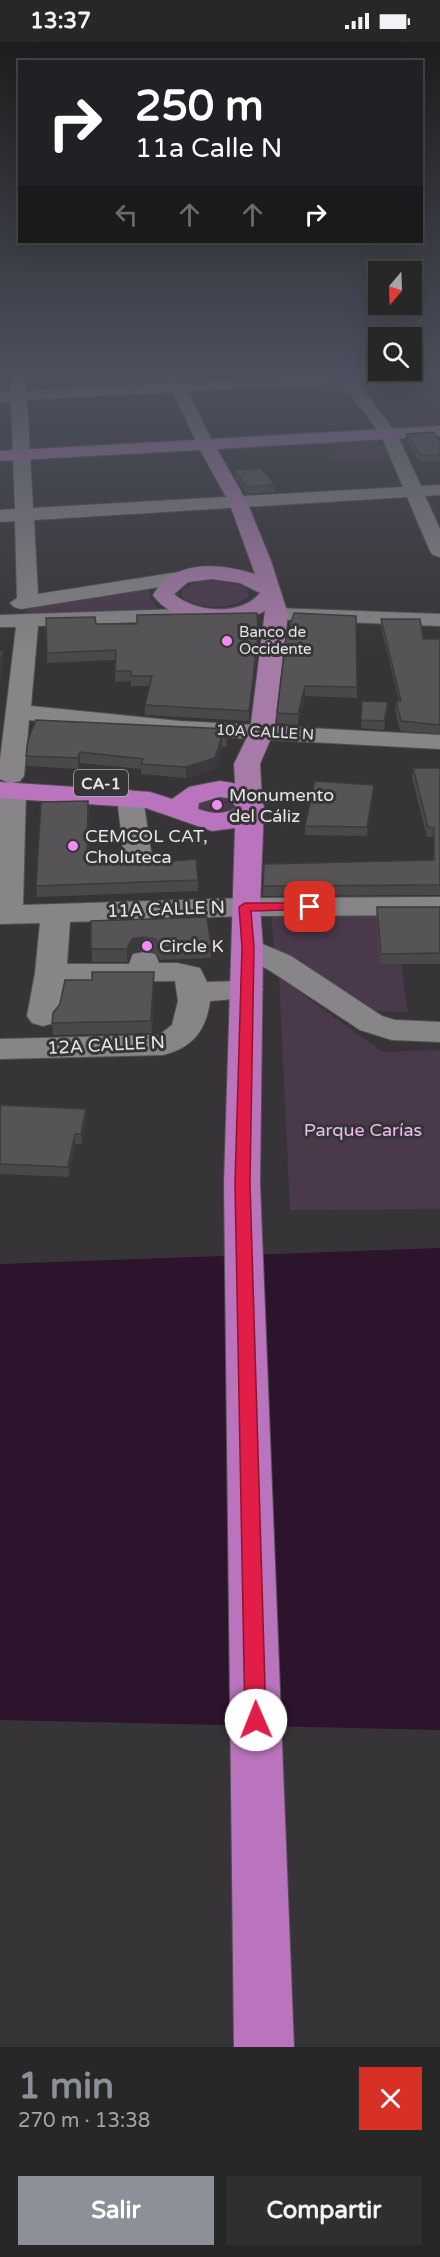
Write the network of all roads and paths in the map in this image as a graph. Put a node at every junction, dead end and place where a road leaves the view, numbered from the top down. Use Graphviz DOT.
graph roads {
  1 [pos="23,469"];
  2 [pos="219,469"];
  3 [pos="405,469"];
  4 [pos="440,490"];
  5 [pos="416,492"];
  6 [pos="238,502"];
  7 [pos="26,515"];
  8 [pos="0,516"];
  9 [pos="437,531"];
  10 [pos="440,550"];
  11 [pos="259,556"];
  12 [pos="193,575"];
  13 [pos="272,599"];
  14 [pos="0,604"];
  15 [pos="28,611"];
  16 [pos="221,614"];
  17 [pos="440,620"];
  18 [pos="0,621"];
  19 [pos="19,712"];
  20 [pos="262,731"];
  21 [pos="440,742"];
  22 [pos="247,764"];
  23 [pos="6,783"];
  24 [pos="206,790"];
  25 [pos="130,798"];
  26 [pos="249,806"];
  27 [pos="186,813"];
  28 [pos="212,823"];
  29 [pos="139,865"];
  30 [pos="245,898"];
  31 [pos="440,906"];
  32 [pos="56,913"];
  33 [pos="4,915"];
  34 [pos="142,944"];
  35 [pos="248,947"];
  36 [pos="51,973"];
  37 [pos="247,990"];
  38 [pos="194,992"];
  39 [pos="43,1016"];
  40 [pos="440,1032"];
  41 [pos="0,1049"];
  42 [pos="264,2047"];
  1 -- 7 [label="street"];
  2 -- 6 [label="main road"];
  3 -- 5 [label="street"];
  4 -- 5 [label="street"];
  5 -- 6 [label="street"];
  5 -- 9 [label="street"];
  6 -- 7 [label="street"];
  6 -- 11 [label="main road"];
  7 -- 8 [label="street"];
  7 -- 15 [label="street"];
  9 -- 10 [label="street"];
  11 -- 12 [label="main road"];
  11 -- 13 [label="main road"];
  12 -- 13 [label="main road"];
  12 -- 15 [label="street"];
  12 -- 16 [label="main road"];
  13 -- 16 [label="main road"];
  13 -- 17 [label="street"];
  13 -- 20 [label="main road"];
  14 -- 15 [label="street"];
  15 -- 16 [label="street"];
  15 -- 18 [label="street"];
  15 -- 19 [label="street"];
  19 -- 20 [label="street, 10A CALLE N"];
  19 -- 23 [label="street"];
  20 -- 21 [label="street, 10A CALLE N"];
  20 -- 22 [label="main road"];
  22 -- 24 [label="main road"];
  22 -- 26 [label="main road"];
  23 -- 24 [label="highway, CA-1"];
  23 -- 25 [label="highway, CA-1"];
  23 -- 33 [label="street"];
  24 -- 26 [label="highway, CA-1"];
  24 -- 27 [label="highway"];
  25 -- 27 [label="highway, CA-1"];
  25 -- 29 [label="street"];
  26 -- 28 [label="highway"];
  26 -- 30 [label="highway, CA-1"];
  27 -- 28 [label="highway, CA-1"];
  28 -- 30 [label="highway, CA-1"];
  30 -- 31 [label="street, 11A CALLE N"];
  30 -- 34 [label="street, 11A CALLE N"];
  30 -- 35 [label="highway, CA-1"];
  32 -- 33 [label="street, 11A CALLE N"];
  32 -- 34 [label="street, 11A CALLE N"];
  32 -- 36 [label="street"];
  34 -- 36 [label="street"];
  34 -- 38 [label="street"];
  35 -- 37 [label="highway, CA-1"];
  35 -- 40 [label="street"];
  36 -- 39 [label="street"];
  37 -- 38 [label="street"];
  37 -- 42 [label="highway, CA-1"];
  38 -- 41 [label="street, 12A CALLE N"];
}
